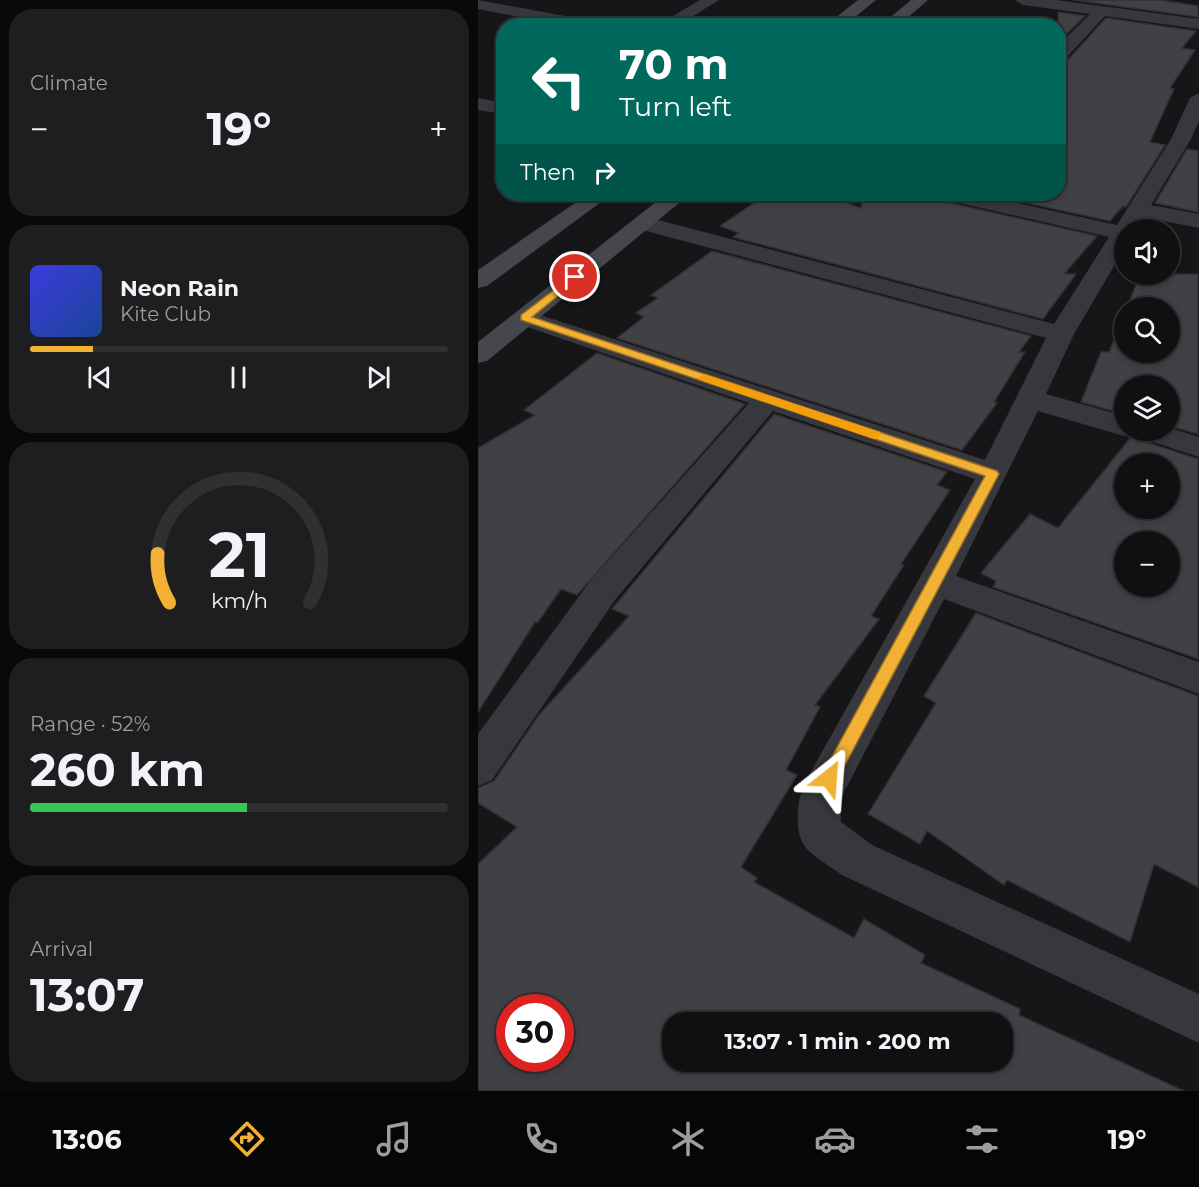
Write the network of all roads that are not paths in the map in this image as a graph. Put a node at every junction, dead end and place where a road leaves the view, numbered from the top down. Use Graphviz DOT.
graph roads {
  1 [pos="711,0"];
  2 [pos="868,0"];
  3 [pos="920,0"];
  4 [pos="1022,0"];
  5 [pos="478,4"];
  6 [pos="1101,11"];
  7 [pos="551,18"];
  8 [pos="678,18"];
  9 [pos="844,18"];
  10 [pos="898,18"];
  11 [pos="1198,24"];
  12 [pos="1066,48"];
  13 [pos="1198,98"];
  14 [pos="478,104"];
  15 [pos="496,107"];
  16 [pos="1190,140"];
  17 [pos="591,201"];
  18 [pos="670,201"];
  19 [pos="989,201"];
  20 [pos="1133,219"];
  21 [pos="1198,221"];
  22 [pos="1180,222"];
  23 [pos="643,223"];
  24 [pos="1114,223"];
  25 [pos="1114,249"];
  26 [pos="478,281"];
  27 [pos="525,318"];
  28 [pos="1061,334"];
  29 [pos="478,355"];
  30 [pos="768,399"];
  31 [pos="1030,399"];
  32 [pos="1114,423"];
  33 [pos="1178,441"];
  34 [pos="1198,447"];
  35 [pos="993,474"];
  36 [pos="935,582"];
  37 [pos="1198,678"];
  38 [pos="478,767"];
  39 [pos="1198,1019"];
  1 -- 8 [label="street"];
  2 -- 9 [label="main road"];
  3 -- 10 [label="main road"];
  4 -- 6 [label="street"];
  5 -- 7 [label="street"];
  6 -- 11 [label="street"];
  6 -- 12 [label="street"];
  13 -- 16 [label="street"];
  14 -- 15 [label="street"];
  16 -- 20 [label="street"];
  17 -- 26 [label="main road"];
  18 -- 23 [label="main road"];
  19 -- 24 [label="street"];
  21 -- 22 [label="street"];
  23 -- 27 [label="main road"];
  23 -- 28 [label="street"];
  25 -- 28 [label="street"];
  27 -- 29 [label="main road"];
  27 -- 30 [label="street"];
  28 -- 31 [label="street"];
  30 -- 35 [label="street"];
  30 -- 38 [label="street"];
  31 -- 32 [label="street"];
  31 -- 35 [label="street"];
  33 -- 34 [label="street"];
  35 -- 36 [label="street"];
  36 -- 37 [label="street"];
  36 -- 39 [label="street"];
}
